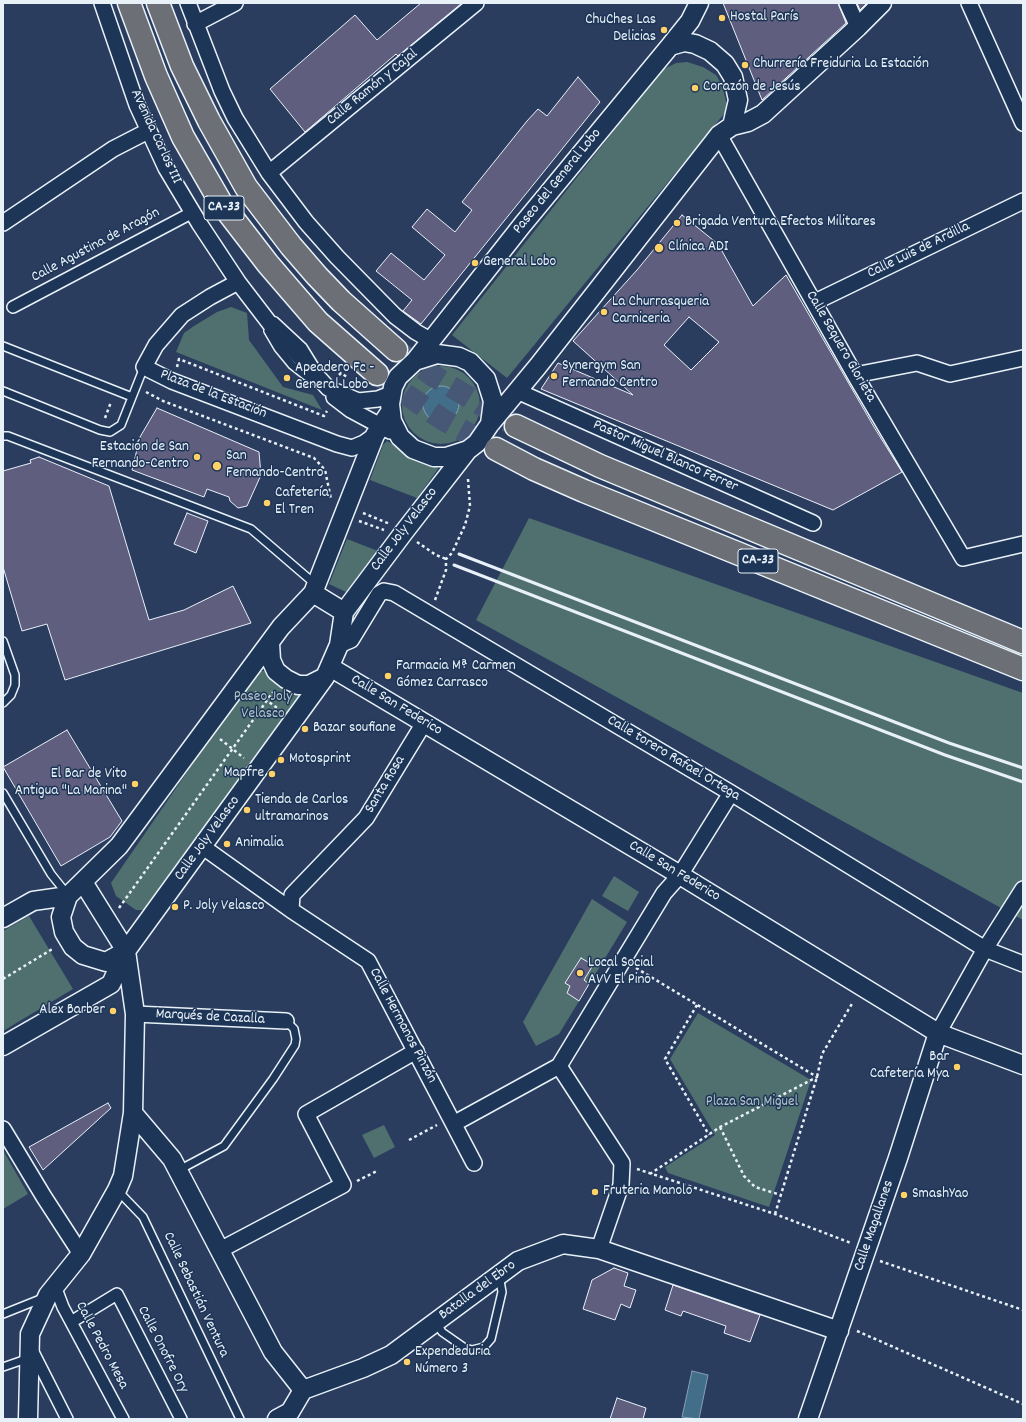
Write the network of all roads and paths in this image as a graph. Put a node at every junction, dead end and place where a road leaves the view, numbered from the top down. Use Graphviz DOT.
graph roads {
  1 [pos="102,3"];
  2 [pos="129,3"];
  3 [pos="158,3"];
  4 [pos="188,3"];
  5 [pos="235,3"];
  6 [pos="476,3"];
  7 [pos="699,3"];
  8 [pos="847,3"];
  9 [pos="882,3"];
  10 [pos="969,3"];
  11 [pos="195,24"];
  12 [pos="858,27"];
  13 [pos="670,46"];
  14 [pos="1023,123"];
  15 [pos="726,130"];
  16 [pos="148,131"];
  17 [pos="269,173"];
  18 [pos="1023,201"];
  19 [pos="193,212"];
  20 [pos="3,223"];
  21 [pos="238,282"];
  22 [pos="815,302"];
  23 [pos="13,307"];
  24 [pos="430,340"];
  25 [pos="3,346"];
  26 [pos="396,350"];
  27 [pos="1023,358"];
  28 [pos="415,361"];
  29 [pos="144,367"];
  30 [pos="377,374"];
  31 [pos="855,375"];
  32 [pos="350,380"];
  33 [pos="172,381"];
  34 [pos="325,386"];
  35 [pos="137,387"];
  36 [pos="3,391"];
  37 [pos="116,391"];
  38 [pos="517,391"];
  39 [pos="391,394"];
  40 [pos="132,397"];
  41 [pos="163,400"];
  42 [pos="382,424"];
  43 [pos="490,424"];
  44 [pos="516,426"];
  45 [pos="100,430"];
  46 [pos="3,436"];
  47 [pos="496,449"];
  48 [pos="468,450"];
  49 [pos="468,474"];
  50 [pos="346,512"];
  51 [pos="813,523"];
  52 [pos="401,535"];
  53 [pos="1023,544"];
  54 [pos="446,559"];
  55 [pos="315,589"];
  56 [pos="344,612"];
  57 [pos="428,613"];
  58 [pos="3,641"];
  59 [pos="1023,642"];
  60 [pos="270,643"];
  61 [pos="339,645"];
  62 [pos="1023,669"];
  63 [pos="328,672"];
  64 [pos="241,682"];
  65 [pos="273,692"];
  66 [pos="267,701"];
  67 [pos="3,703"];
  68 [pos="294,721"];
  69 [pos="424,723"];
  70 [pos="206,729"];
  71 [pos="233,749"];
  72 [pos="259,769"];
  73 [pos="3,793"];
  74 [pos="731,793"];
  75 [pos="203,846"];
  76 [pos="680,875"];
  77 [pos="83,882"];
  78 [pos="1023,889"];
  79 [pos="68,896"];
  80 [pos="291,910"];
  81 [pos="3,918"];
  82 [pos="106,919"];
  83 [pos="68,940"];
  84 [pos="985,949"];
  85 [pos="126,951"];
  86 [pos="624,960"];
  87 [pos="1023,964"];
  88 [pos="3,979"];
  89 [pos="863,986"];
  90 [pos="697,1005"];
  91 [pos="135,1014"];
  92 [pos="286,1021"];
  93 [pos="938,1033"];
  94 [pos="3,1046"];
  95 [pos="416,1051"];
  96 [pos="1023,1065"];
  97 [pos="559,1066"];
  98 [pos="817,1077"];
  99 [pos="133,1113"];
  100 [pos="453,1120"];
  101 [pos="720,1127"];
  102 [pos="3,1129"];
  103 [pos="709,1135"];
  104 [pos="409,1140"];
  105 [pos="474,1163"];
  106 [pos="622,1163"];
  107 [pos="377,1171"];
  108 [pos="650,1174"];
  109 [pos="182,1176"];
  110 [pos="362,1179"];
  111 [pos="117,1190"];
  112 [pos="781,1195"];
  113 [pos="775,1214"];
  114 [pos="599,1249"];
  115 [pos="220,1250"];
  116 [pos="865,1252"];
  117 [pos="81,1254"];
  118 [pos="499,1275"];
  119 [pos="52,1291"];
  120 [pos="1023,1310"];
  121 [pos="3,1314"];
  122 [pos="436,1321"];
  123 [pos="71,1322"];
  124 [pos="840,1328"];
  125 [pos="29,1352"];
  126 [pos="3,1367"];
  127 [pos="3,1370"];
  128 [pos="303,1390"];
  129 [pos="1023,1404"];
  130 [pos="28,1419"];
  131 [pos="67,1419"];
  132 [pos="123,1419"];
  133 [pos="181,1419"];
  134 [pos="240,1419"];
  135 [pos="277,1419"];
  136 [pos="808,1419"];
  1 -- 16 [label="street, Avenida Carlos III"];
  2 -- 30 [label="highway, CA-33"];
  3 -- 26 [label="highway, CA-33"];
  4 -- 11 [label="street"];
  5 -- 11 [label="street"];
  6 -- 17 [label="street, Calle Ramón y Cajal"];
  7 -- 13 [label="street, Paseo del General Lobo"];
  8 -- 12 [label="street"];
  9 -- 12 [label="street"];
  10 -- 14 [label="street"];
  11 -- 17 [label="street"];
  12 -- 15 [label="street"];
  13 -- 15 [label="street"];
  13 -- 24 [label="street, Paseo del General Lobo"];
  15 -- 22 [label="street, Calle Sequero Glorieta"];
  15 -- 38 [label="street"];
  16 -- 19 [label="street, Avenida Carlos III"];
  16 -- 20 [label="street"];
  17 -- 24 [label="street"];
  18 -- 22 [label="street, Calle Luis de Ardilla"];
  19 -- 21 [label="street, Avenida Carlos III"];
  19 -- 23 [label="street, Calle Agustina de Aragón"];
  21 -- 29 [label="street, Plaza de la Estación"];
  21 -- 34 [label="street"];
  22 -- 31 [label="street, Calle Sequero Glorieta"];
  24 -- 28 [label="street, Paseo del General Lobo"];
  25 -- 37 [label="lane"];
  27 -- 31 [label="street"];
  28 -- 39 [label="street"];
  28 -- 43 [label="street"];
  29 -- 33 [label="street, Plaza de la Estación"];
  29 -- 35 [label="lane"];
  31 -- 53 [label="street, Calle Sequero Glorieta"];
  32 -- 34 [label="path"];
  33 -- 34 [label="path"];
  33 -- 41 [label="path"];
  33 -- 42 [label="street, Plaza de la Estación"];
  34 -- 39 [label="street"];
  34 -- 42 [label="street"];
  35 -- 40 [label="lane"];
  35 -- 41 [label="path"];
  36 -- 45 [label="lane"];
  37 -- 40 [label="lane"];
  37 -- 45 [label="path"];
  38 -- 43 [label="street"];
  38 -- 51 [label="street, Pastor Miguel Blanco Ferrer"];
  39 -- 42 [label="street"];
  40 -- 45 [label="lane"];
  41 -- 50 [label="path"];
  42 -- 48 [label="street"];
  42 -- 50 [label="street"];
  43 -- 48 [label="street"];
  44 -- 59 [label="highway, CA-33"];
  46 -- 55 [label="lane"];
  47 -- 62 [label="highway, CA-33"];
  48 -- 52 [label="street, Calle Joly Velasco"];
  49 -- 54 [label="path"];
  50 -- 52 [label="path"];
  50 -- 52 [label="path"];
  50 -- 55 [label="street"];
  52 -- 54 [label="path"];
  52 -- 56 [label="street, Calle Joly Velasco"];
  54 -- 57 [label="path"];
  55 -- 56 [label="street"];
  55 -- 60 [label="street"];
  56 -- 61 [label="street"];
  57 -- 61 [label="street, Calle torero Rafael Ortega"];
  57 -- 74 [label="street, Calle torero Rafael Ortega"];
  58 -- 67 [label="lane"];
  60 -- 63 [label="street"];
  60 -- 64 [label="street"];
  61 -- 63 [label="street"];
  63 -- 68 [label="street, Calle Joly Velasco"];
  63 -- 69 [label="street, Calle San Federico"];
  64 -- 66 [label="path"];
  64 -- 70 [label="street"];
  65 -- 66 [label="path"];
  66 -- 68 [label="path"];
  66 -- 71 [label="path"];
  68 -- 72 [label="street, Calle Joly Velasco"];
  69 -- 76 [label="street, Calle San Federico"];
  69 -- 80 [label="street, Santa Rosa"];
  70 -- 71 [label="path"];
  70 -- 77 [label="street"];
  71 -- 72 [label="path"];
  71 -- 82 [label="path"];
  72 -- 75 [label="street, Calle Joly Velasco"];
  73 -- 79 [label="lane"];
  74 -- 76 [label="street"];
  74 -- 84 [label="street, Calle torero Rafael Ortega"];
  75 -- 80 [label="street, Calle Hermanos Pinzón"];
  75 -- 85 [label="street, Calle Joly Velasco"];
  76 -- 86 [label="street"];
  76 -- 89 [label="street, Calle San Federico"];
  77 -- 79 [label="street"];
  77 -- 82 [label="street"];
  78 -- 84 [label="street"];
  79 -- 81 [label="street"];
  79 -- 83 [label="street"];
  80 -- 95 [label="street, Calle Hermanos Pinzón"];
  82 -- 85 [label="street"];
  83 -- 85 [label="street"];
  83 -- 88 [label="path"];
  84 -- 87 [label="street, Calle torero Rafael Ortega"];
  84 -- 93 [label="street"];
  85 -- 91 [label="street"];
  85 -- 94 [label="street, Calle Joly Velasco"];
  86 -- 90 [label="path"];
  86 -- 97 [label="street"];
  89 -- 93 [label="street, Calle San Federico"];
  89 -- 98 [label="path"];
  90 -- 98 [label="path"];
  90 -- 103 [label="path"];
  91 -- 92 [label="street, Marqués de Cazalla"];
  91 -- 99 [label="street"];
  92 -- 109 [label="lane"];
  93 -- 96 [label="street, Calle San Federico"];
  93 -- 116 [label="street, Calle Magallanes"];
  95 -- 100 [label="street, Calle Hermanos Pinzón"];
  95 -- 115 [label="street"];
  97 -- 100 [label="street"];
  97 -- 106 [label="street"];
  98 -- 101 [label="path"];
  98 -- 112 [label="path"];
  99 -- 109 [label="street"];
  99 -- 111 [label="street"];
  100 -- 104 [label="path"];
  100 -- 105 [label="street, Calle Hermanos Pinzón"];
  101 -- 103 [label="path"];
  101 -- 112 [label="path"];
  102 -- 117 [label="street"];
  103 -- 108 [label="path"];
  106 -- 108 [label="path"];
  106 -- 114 [label="street"];
  107 -- 110 [label="path"];
  108 -- 113 [label="path"];
  109 -- 115 [label="street"];
  111 -- 117 [label="street"];
  111 -- 134 [label="lane, Calle Sebastián Ventura"];
  112 -- 113 [label="path"];
  113 -- 116 [label="path"];
  114 -- 118 [label="street, Batalla del Ebro"];
  114 -- 124 [label="street, Batalla del Ebro"];
  115 -- 128 [label="street"];
  116 -- 120 [label="path"];
  116 -- 124 [label="street, Calle Magallanes"];
  117 -- 119 [label="street"];
  118 -- 122 [label="street, Batalla del Ebro"];
  118 -- 122 [label="lane"];
  119 -- 121 [label="lane"];
  119 -- 123 [label="street, Calle Pedro Mesa"];
  119 -- 125 [label="street"];
  122 -- 128 [label="street, Batalla del Ebro"];
  123 -- 132 [label="street, Calle Pedro Mesa"];
  123 -- 133 [label="street, Calle Onofre Ory"];
  124 -- 129 [label="path"];
  124 -- 136 [label="street, Calle Magallanes"];
  125 -- 126 [label="lane"];
  125 -- 130 [label="street"];
  125 -- 131 [label="street"];
  126 -- 127 [label="lane"];
  128 -- 135 [label="street"];
}
